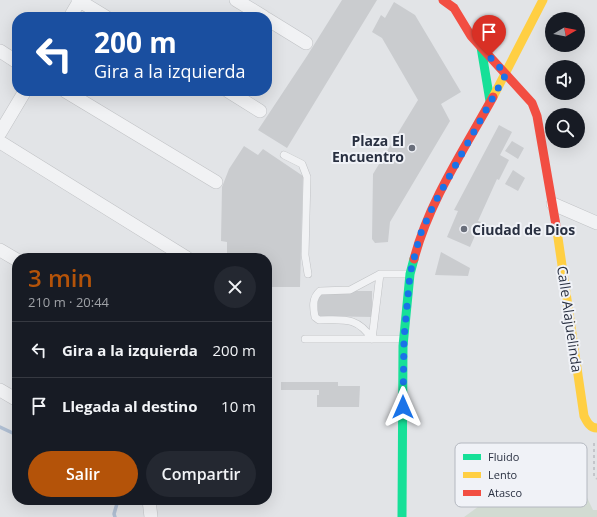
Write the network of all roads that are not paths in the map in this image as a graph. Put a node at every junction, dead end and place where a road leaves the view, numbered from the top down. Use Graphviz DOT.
graph roads {
  1 [pos="79,0"];
  2 [pos="236,0"];
  3 [pos="443,0"];
  4 [pos="543,0"];
  5 [pos="73,12"];
  6 [pos="98,12"];
  7 [pos="256,12"];
  8 [pos="272,22"];
  9 [pos="306,43"];
  10 [pos="481,47"];
  11 [pos="0,52"];
  12 [pos="515,53"];
  13 [pos="12,59"];
  14 [pos="506,74"];
  15 [pos="23,96"];
  16 [pos="73,96"];
  17 [pos="236,96"];
  18 [pos="490,101"];
  19 [pos="260,111"];
  20 [pos="0,133"];
  21 [pos="0,142"];
  22 [pos="284,155"];
  23 [pos="216,182"];
  24 [pos="553,204"];
  25 [pos="597,223"];
  26 [pos="0,250"];
  27 [pos="179,253"];
  28 [pos="12,257"];
  29 [pos="308,274"];
  30 [pos="380,274"];
  31 [pos="410,274"];
  32 [pos="404,338"];
  33 [pos="305,339"];
  34 [pos="372,339"];
  35 [pos="0,390"];
  36 [pos="12,397"];
  37 [pos="595,428"];
  38 [pos="150,505"];
  39 [pos="151,517"];
  40 [pos="402,517"];
  1 -- 5 [label="street"];
  1 -- 6 [label="street"];
  2 -- 7 [label="street"];
  3 -- 10 [label="street, Calle Alajuelinda"];
  4 -- 12 [label="street"];
  8 -- 9 [label="street"];
  10 -- 12 [label="street"];
  10 -- 14 [label="street, Calle Alajuelinda"];
  10 -- 18 [label="street"];
  11 -- 13 [label="street"];
  12 -- 14 [label="street"];
  14 -- 18 [label="street"];
  14 -- 24 [label="street, Calle Alajuelinda"];
  15 -- 20 [label="street"];
  16 -- 23 [label="street"];
  17 -- 19 [label="street"];
  18 -- 31 [label="street"];
  21 -- 27 [label="street"];
  22 -- 29 [label="lane"];
  24 -- 25 [label="street"];
  24 -- 37 [label="street, Calle Alajuelinda"];
  26 -- 28 [label="street"];
  30 -- 31 [label="lane"];
  30 -- 34 [label="lane"];
  30 -- 34 [label="lane"];
  31 -- 32 [label="street"];
  32 -- 34 [label="lane"];
  32 -- 40 [label="street"];
  33 -- 34 [label="lane"];
  35 -- 36 [label="street"];
  38 -- 39 [label="street"];
}
